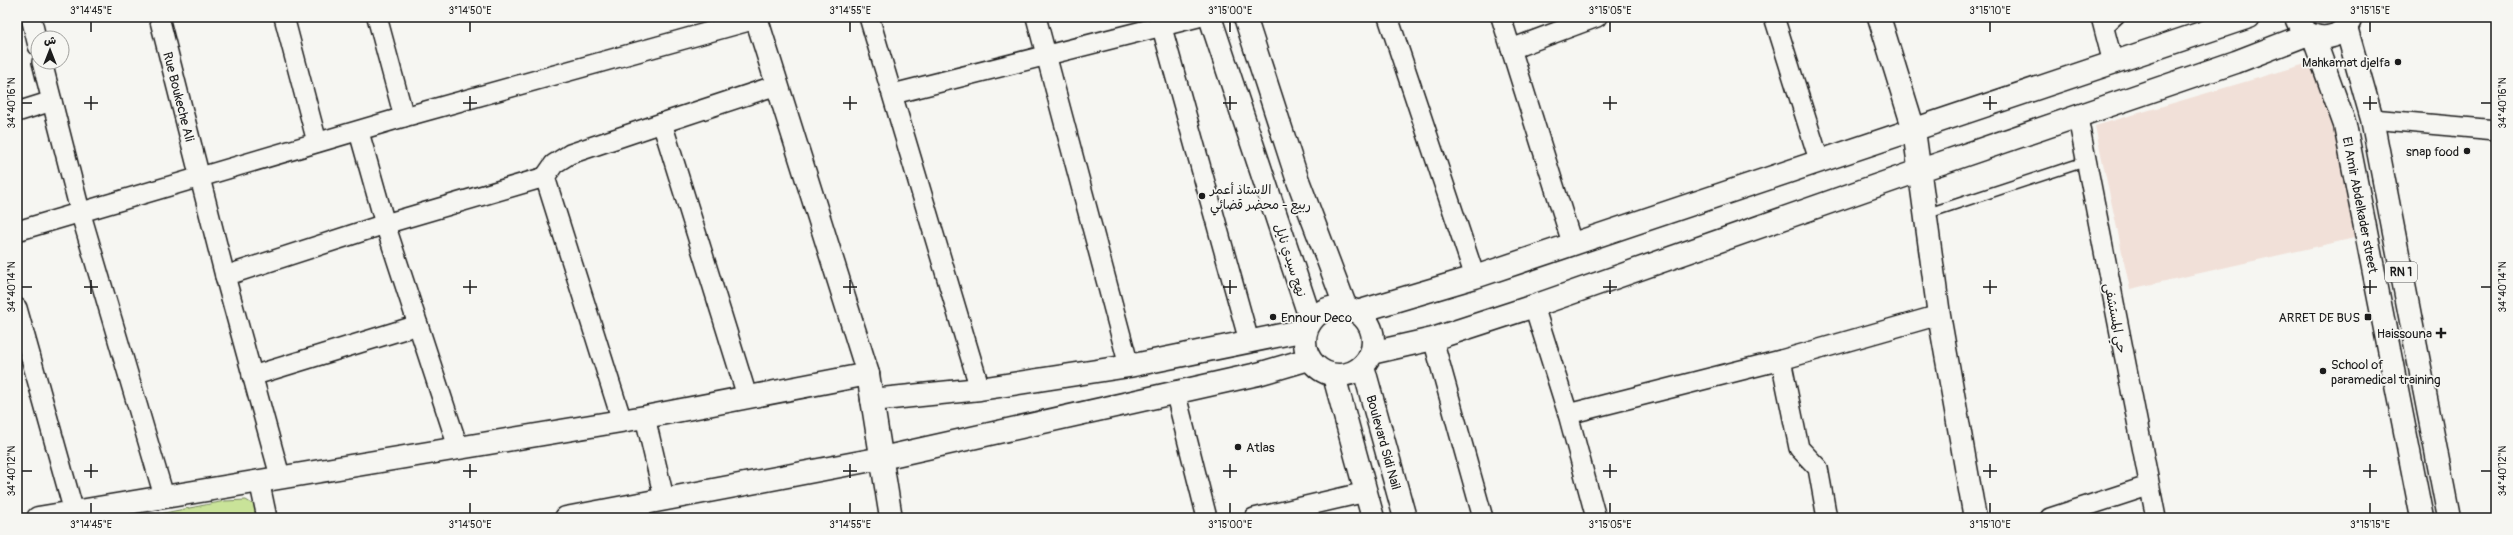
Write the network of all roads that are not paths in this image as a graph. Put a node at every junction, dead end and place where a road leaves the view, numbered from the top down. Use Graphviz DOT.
graph roads {
  1 [pos="30,17"];
  2 [pos="159,17"];
  3 [pos="284,17"];
  4 [pos="377,17"];
  5 [pos="869,17"];
  6 [pos="1036,17"];
  7 [pos="1198,17"];
  8 [pos="1210,17"];
  9 [pos="1245,17"];
  10 [pos="1388,17"];
  11 [pos="1501,17"];
  12 [pos="1597,17"];
  13 [pos="1774,17"];
  14 [pos="1879,17"];
  15 [pos="2120,17"];
  16 [pos="2249,17"];
  17 [pos="756,18"];
  18 [pos="2352,20"];
  19 [pos="1160,21"];
  20 [pos="2103,24"];
  21 [pos="2306,29"];
  22 [pos="34,30"];
  23 [pos="1511,48"];
  24 [pos="1046,55"];
  25 [pos="2114,63"];
  26 [pos="44,70"];
  27 [pos="777,85"];
  28 [pos="894,94"];
  29 [pos="52,102"];
  30 [pos="17,112"];
  31 [pos="404,117"];
  32 [pos="2078,118"];
  33 [pos="2372,119"];
  34 [pos="662,123"];
  35 [pos="1914,130"];
  36 [pos="359,132"];
  37 [pos="2495,133"];
  38 [pos="317,142"];
  39 [pos="1819,160"];
  40 [pos="2087,161"];
  41 [pos="1921,170"];
  42 [pos="199,176"];
  43 [pos="545,177"];
  44 [pos="80,211"];
  45 [pos="1926,214"];
  46 [pos="385,224"];
  47 [pos="17,231"];
  48 [pos="1572,243"];
  49 [pos="225,276"];
  50 [pos="1475,277"];
  51 [pos="1534,306"];
  52 [pos="17,308"];
  53 [pos="1351,310"];
  54 [pos="1939,315"];
  55 [pos="418,325"];
  56 [pos="1309,325"];
  57 [pos="1433,339"];
  58 [pos="1249,342"];
  59 [pos="1309,359"];
  60 [pos="1367,360"];
  61 [pos="1781,360"];
  62 [pos="1129,366"];
  63 [pos="868,374"];
  64 [pos="252,376"];
  65 [pos="1334,376"];
  66 [pos="980,390"];
  67 [pos="1175,391"];
  68 [pos="747,396"];
  69 [pos="872,400"];
  70 [pos="1568,414"];
  71 [pos="645,417"];
  72 [pos="622,421"];
  73 [pos="458,447"];
  74 [pos="882,458"];
  75 [pos="269,478"];
  76 [pos="2148,486"];
  77 [pos="1366,492"];
  78 [pos="164,496"];
  79 [pos="664,498"];
  80 [pos="74,512"];
  81 [pos="2076,514"];
  82 [pos="38,518"];
  83 [pos="267,518"];
  84 [pos="566,518"];
  85 [pos="891,518"];
  86 [pos="1206,518"];
  87 [pos="1254,518"];
  88 [pos="1373,518"];
  89 [pos="1405,518"];
  90 [pos="1483,518"];
  91 [pos="1596,518"];
  92 [pos="1827,518"];
  93 [pos="1975,518"];
  94 [pos="2050,518"];
  95 [pos="2156,518"];
  96 [pos="2422,518"];
  97 [pos="2448,518"];
  1 -- 22 [label="street"];
  2 -- 42 [label="street, Rue Boukeche Ali"];
  3 -- 38 [label="street"];
  4 -- 31 [label="street"];
  5 -- 28 [label="street"];
  6 -- 24 [label="street"];
  7 -- 19 [label="street"];
  8 -- 56 [label="street, نهج سيدي نايل"];
  9 -- 53 [label="street"];
  10 -- 50 [label="street"];
  11 -- 23 [label="street"];
  12 -- 23 [label="street"];
  13 -- 39 [label="street"];
  14 -- 35 [label="street"];
  15 -- 20 [label="lane"];
  16 -- 25 [label="street"];
  17 -- 27 [label="street"];
  17 -- 31 [label="street"];
  18 -- 21 [label="street"];
  18 -- 33 [label="street, RN 1"];
  19 -- 24 [label="street"];
  19 -- 58 [label="street"];
  20 -- 25 [label="street"];
  21 -- 32 [label="street"];
  21 -- 96 [label="street, El Amir Abdelkader street / RN 1"];
  23 -- 48 [label="street"];
  24 -- 28 [label="street"];
  24 -- 62 [label="street"];
  25 -- 35 [label="street"];
  26 -- 29 [label="street"];
  27 -- 34 [label="street"];
  27 -- 63 [label="street"];
  28 -- 66 [label="street"];
  29 -- 30 [label="street"];
  29 -- 44 [label="street"];
  31 -- 36 [label="street"];
  32 -- 40 [label="street, حي المستشفى"];
  32 -- 41 [label="street"];
  33 -- 37 [label="street"];
  33 -- 97 [label="street, RN 1"];
  34 -- 43 [label="street"];
  34 -- 68 [label="street"];
  35 -- 39 [label="street"];
  35 -- 41 [label="street"];
  36 -- 38 [label="street"];
  36 -- 46 [label="street"];
  38 -- 42 [label="street"];
  39 -- 48 [label="street"];
  40 -- 45 [label="lane"];
  40 -- 76 [label="street, حي المستشفى"];
  41 -- 45 [label="street"];
  41 -- 51 [label="street"];
  42 -- 44 [label="street"];
  42 -- 49 [label="street, Rue Boukeche Ali"];
  43 -- 46 [label="street"];
  43 -- 72 [label="street"];
  44 -- 47 [label="street"];
  44 -- 78 [label="street"];
  45 -- 54 [label="street"];
  46 -- 49 [label="street"];
  46 -- 55 [label="street"];
  48 -- 50 [label="street"];
  49 -- 64 [label="street, Rue Boukeche Ali"];
  50 -- 53 [label="street"];
  51 -- 57 [label="street"];
  51 -- 70 [label="street"];
  52 -- 80 [label="street"];
  53 -- 56 [label="street"];
  53 -- 60 [label="street"];
  54 -- 61 [label="street"];
  54 -- 93 [label="street"];
  55 -- 64 [label="street"];
  55 -- 73 [label="street"];
  56 -- 58 [label="street"];
  56 -- 59 [label="street"];
  57 -- 60 [label="street"];
  57 -- 90 [label="street"];
  58 -- 62 [label="street"];
  59 -- 65 [label="street"];
  59 -- 67 [label="street"];
  60 -- 65 [label="street"];
  60 -- 89 [label="street, Boulevard Sidi Nail"];
  61 -- 70 [label="street"];
  61 -- 92 [label="street"];
  62 -- 66 [label="street"];
  63 -- 68 [label="street"];
  63 -- 69 [label="street"];
  64 -- 75 [label="street, Rue Boukeche Ali"];
  65 -- 77 [label="street"];
  66 -- 69 [label="street"];
  67 -- 74 [label="street"];
  67 -- 86 [label="street"];
  68 -- 71 [label="street"];
  69 -- 74 [label="street"];
  70 -- 91 [label="street"];
  71 -- 72 [label="street"];
  71 -- 79 [label="street"];
  72 -- 73 [label="street"];
  73 -- 75 [label="street"];
  74 -- 79 [label="street"];
  74 -- 85 [label="street"];
  75 -- 78 [label="street"];
  75 -- 83 [label="street, Rue Boukeche Ali"];
  76 -- 81 [label="street"];
  76 -- 95 [label="street, حي المستشفى"];
  77 -- 87 [label="street"];
  77 -- 88 [label="street"];
  78 -- 80 [label="street"];
  79 -- 84 [label="street"];
  80 -- 82 [label="street"];
  81 -- 94 [label="street"];
}
